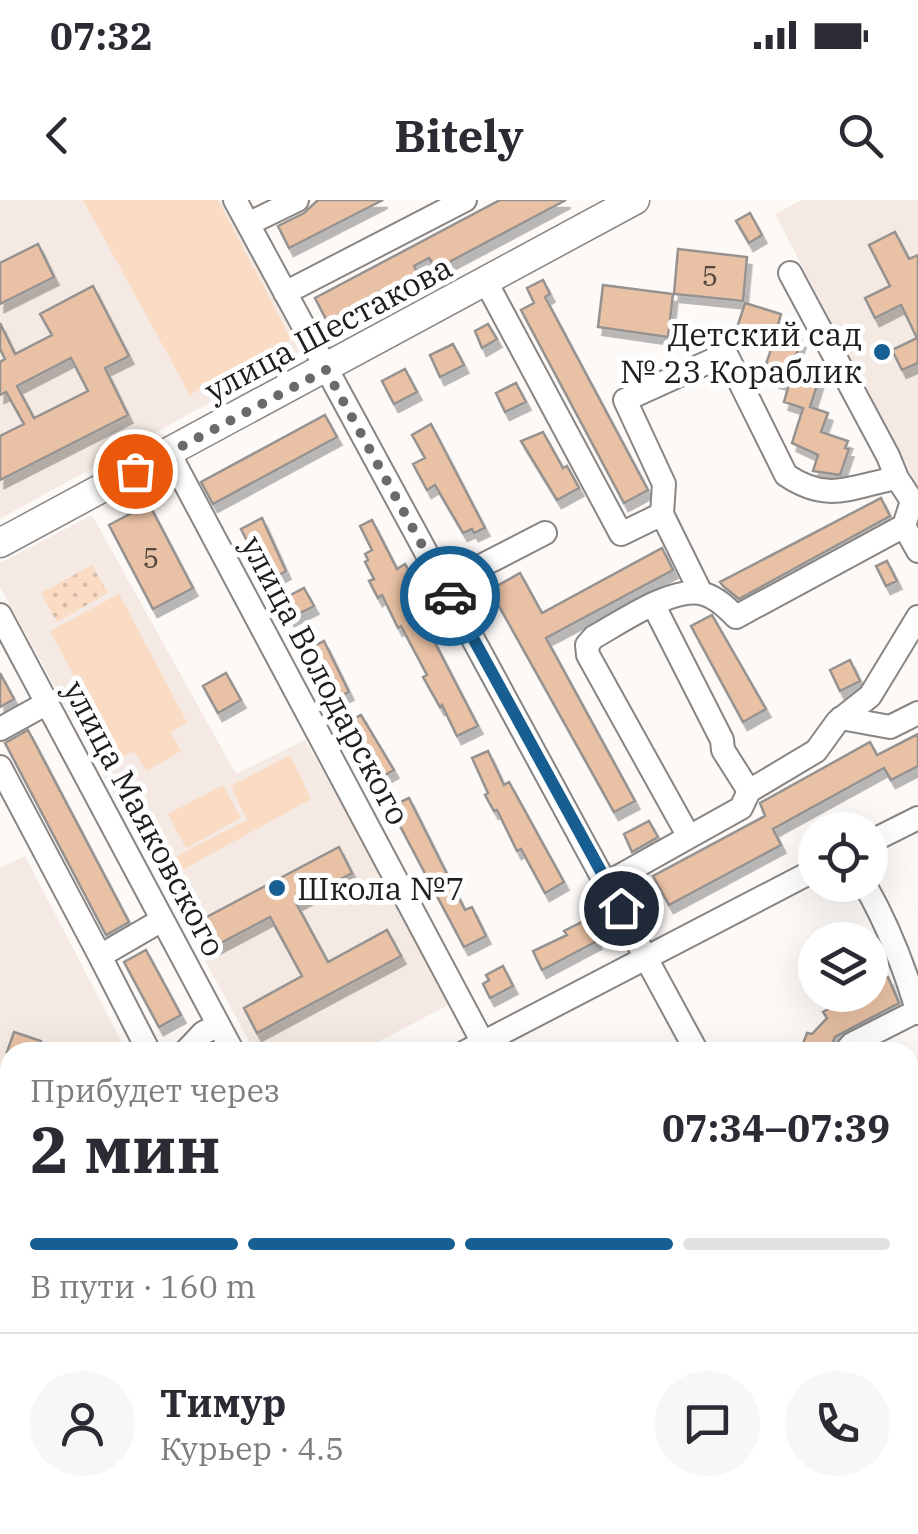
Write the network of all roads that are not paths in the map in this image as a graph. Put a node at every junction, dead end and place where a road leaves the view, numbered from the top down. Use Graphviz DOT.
graph roads {
  1 [pos="236,200"];
  2 [pos="297,200"];
  3 [pos="465,200"];
  4 [pos="619,204"];
  5 [pos="248,224"];
  6 [pos="790,273"];
  7 [pos="486,282"];
  8 [pos="285,293"];
  9 [pos="326,370"];
  10 [pos="169,453"];
  11 [pos="897,478"];
  12 [pos="662,514"];
  13 [pos="904,526"];
  14 [pos="544,532"];
  15 [pos="0,543"];
  16 [pos="918,551"];
  17 [pos="444,585"];
  18 [pos="701,593"];
  19 [pos="653,604"];
  20 [pos="0,614"];
  21 [pos="918,617"];
  22 [pos="47,703"];
  23 [pos="918,713"];
  24 [pos="841,718"];
  25 [pos="0,728"];
  26 [pos="0,767"];
  27 [pos="748,791"];
  28 [pos="918,818"];
  29 [pos="888,833"];
  30 [pos="689,836"];
  31 [pos="798,879"];
  32 [pos="607,883"];
  33 [pos="873,902"];
  34 [pos="162,920"];
  35 [pos="100,956"];
  36 [pos="648,959"];
  37 [pos="918,1012"];
  38 [pos="218,1025"];
  39 [pos="144,1042"];
  40 [pos="195,1042"];
  41 [pos="227,1042"];
  42 [pos="486,1042"];
  43 [pos="495,1042"];
  44 [pos="692,1042"];
  45 [pos="856,1042"];
  1 -- 5 [label="street"];
  2 -- 5 [label="street"];
  3 -- 8 [label="street"];
  4 -- 7 [label="main road, улица Шестакова"];
  5 -- 8 [label="street"];
  6 -- 11 [label="street"];
  7 -- 9 [label="main road, улица Шестакова"];
  7 -- 12 [label="street"];
  8 -- 9 [label="street"];
  9 -- 10 [label="main road, улица Шестакова"];
  9 -- 17 [label="street"];
  10 -- 15 [label="main road, улица Шестакова"];
  10 -- 42 [label="street, улица Володарского"];
  11 -- 12 [label="street"];
  11 -- 13 [label="street"];
  12 -- 18 [label="street"];
  13 -- 16 [label="street"];
  13 -- 18 [label="street"];
  14 -- 17 [label="street"];
  17 -- 32 [label="street"];
  18 -- 19 [label="street"];
  19 -- 27 [label="street"];
  19 -- 30 [label="street"];
  20 -- 22 [label="street, улица Маяковского"];
  21 -- 24 [label="street"];
  22 -- 25 [label="street"];
  22 -- 34 [label="street, улица Маяковского"];
  23 -- 24 [label="street"];
  24 -- 27 [label="street"];
  26 -- 35 [label="street"];
  27 -- 30 [label="street"];
  28 -- 29 [label="street"];
  30 -- 32 [label="street"];
  31 -- 36 [label="street"];
  32 -- 36 [label="street"];
  33 -- 37 [label="street"];
  34 -- 35 [label="street"];
  34 -- 38 [label="street, улица Маяковского"];
  35 -- 39 [label="street"];
  36 -- 43 [label="street"];
  36 -- 44 [label="street"];
  37 -- 45 [label="street"];
  38 -- 40 [label="street"];
  38 -- 41 [label="street, улица Маяковского"];
}
